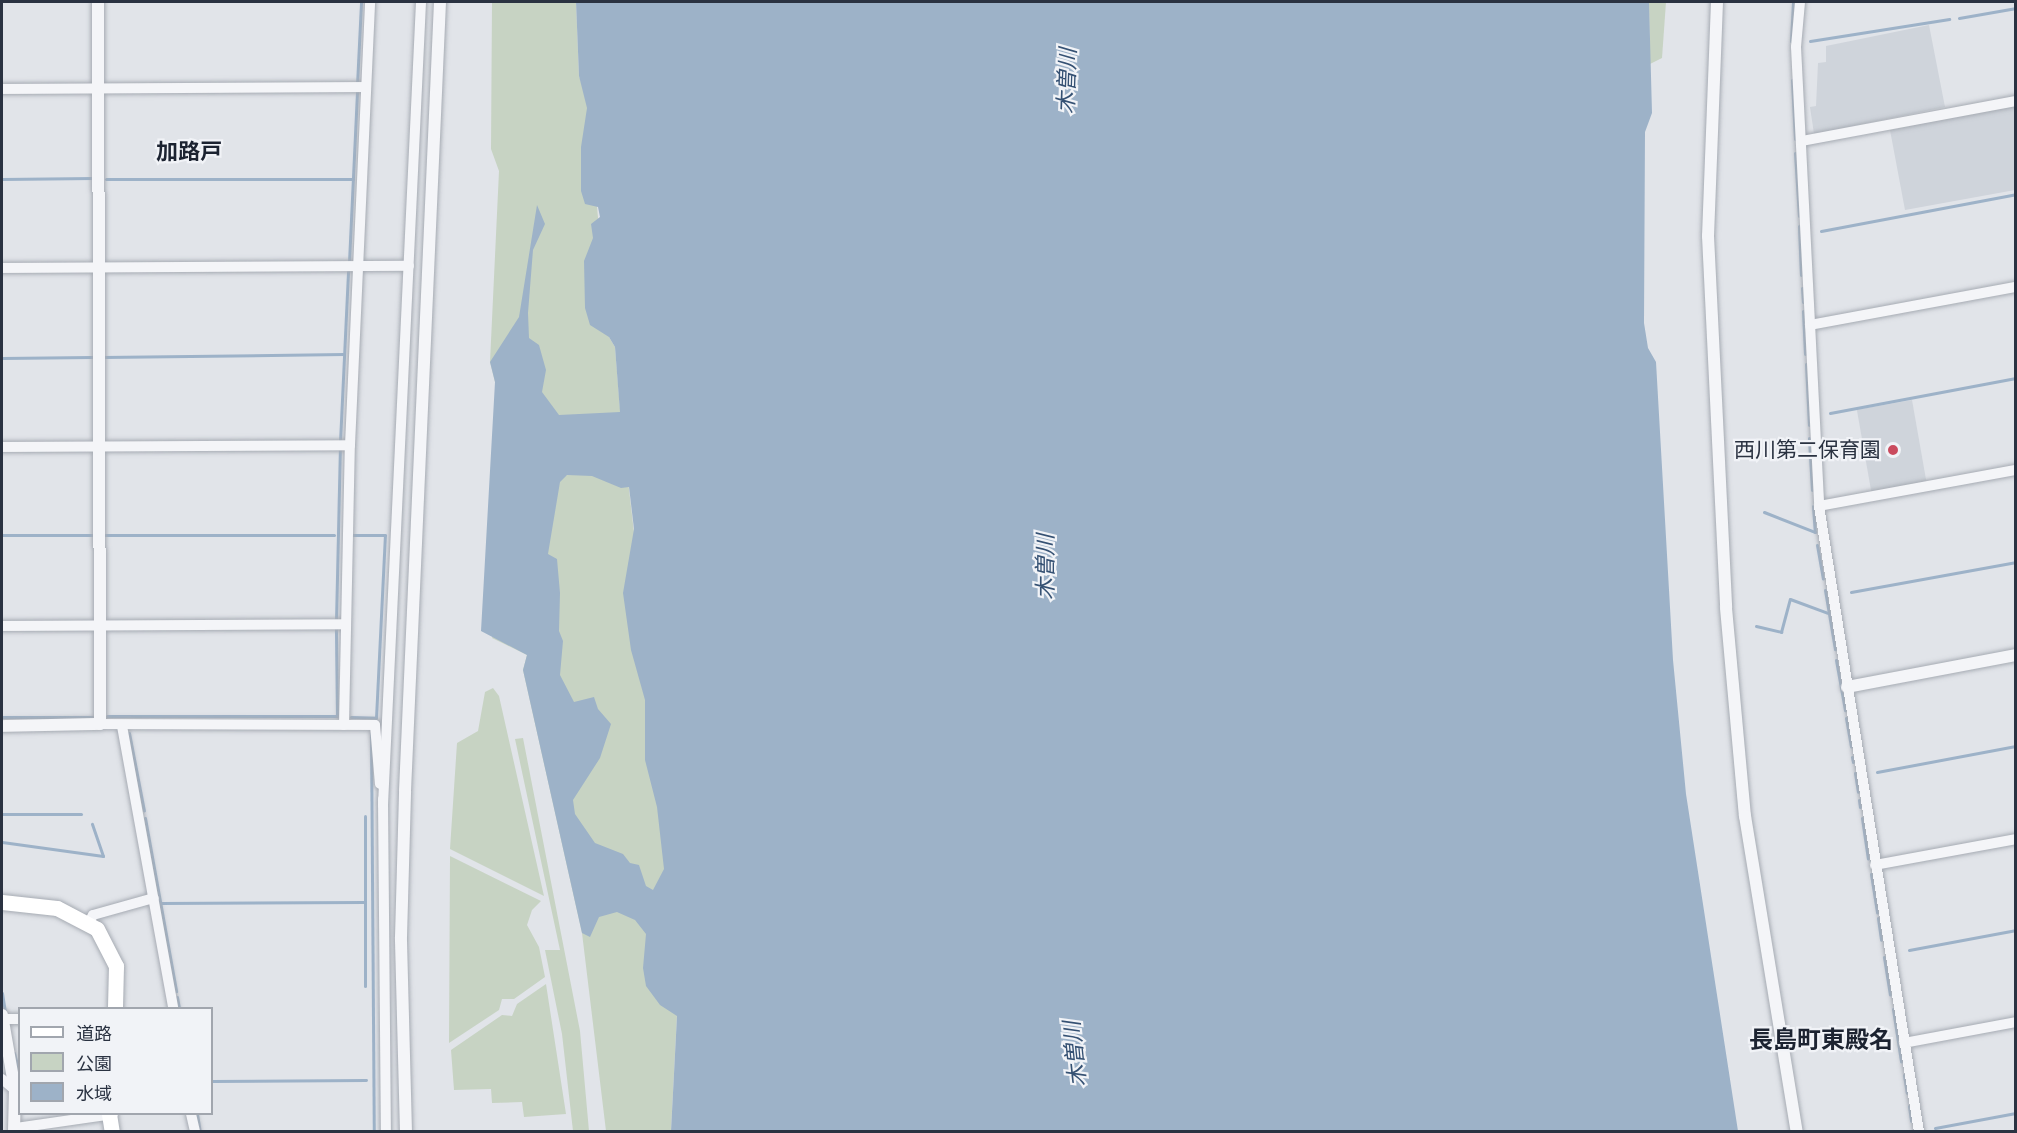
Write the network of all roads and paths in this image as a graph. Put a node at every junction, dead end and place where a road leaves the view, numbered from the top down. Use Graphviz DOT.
graph roads {
  1 [pos="98,2"];
  2 [pos="370,2"];
  3 [pos="421,2"];
  4 [pos="440,2"];
  5 [pos="1717,2"];
  6 [pos="1800,2"];
  7 [pos="366,87"];
  8 [pos="98,88"];
  9 [pos="2,89"];
  10 [pos="2016,101"];
  11 [pos="1802,141"];
  12 [pos="358,266"];
  13 [pos="409,266"];
  14 [pos="99,267"];
  15 [pos="2,268"];
  16 [pos="2016,287"];
  17 [pos="1810,325"];
  18 [pos="350,445"];
  19 [pos="99,446"];
  20 [pos="2,447"];
  21 [pos="2016,470"];
  22 [pos="1819,506"];
  23 [pos="345,624"];
  24 [pos="2,626"];
  25 [pos="101,626"];
  26 [pos="2016,655"];
  27 [pos="1847,687"];
  28 [pos="100,724"];
  29 [pos="344,725"];
  30 [pos="2,726"];
  31 [pos="122,726"];
  32 [pos="383,805"];
  33 [pos="2016,838"];
  34 [pos="1875,865"];
  35 [pos="154,898"];
  36 [pos="2,902"];
  37 [pos="89,922"];
  38 [pos="115,1007"];
  39 [pos="173,1007"];
  40 [pos="2,1017"];
  41 [pos="18,1019"];
  42 [pos="2016,1022"];
  43 [pos="1904,1043"];
  44 [pos="2,1079"];
  45 [pos="15,1090"];
  46 [pos="106,1115"];
  47 [pos="112,1115"];
  48 [pos="191,1115"];
  49 [pos="15,1130"];
  50 [pos="112,1131"];
  51 [pos="195,1131"];
  52 [pos="386,1131"];
  53 [pos="406,1131"];
  54 [pos="1797,1131"];
  55 [pos="1919,1131"];
  1 -- 8 [label="street"];
  2 -- 7 [label="street"];
  3 -- 13 [label="street"];
  4 -- 53 [label="street"];
  5 -- 54 [label="street"];
  6 -- 11 [label="street"];
  7 -- 8 [label="street"];
  7 -- 12 [label="street"];
  8 -- 9 [label="street"];
  8 -- 14 [label="street"];
  10 -- 11 [label="street"];
  11 -- 17 [label="street"];
  12 -- 13 [label="street"];
  12 -- 14 [label="street"];
  12 -- 18 [label="street"];
  13 -- 32 [label="street"];
  14 -- 15 [label="street"];
  14 -- 19 [label="street"];
  16 -- 17 [label="street"];
  17 -- 22 [label="street"];
  18 -- 19 [label="street"];
  18 -- 23 [label="street"];
  19 -- 20 [label="street"];
  19 -- 25 [label="street"];
  21 -- 22 [label="street"];
  22 -- 27 [label="street"];
  23 -- 25 [label="street"];
  23 -- 29 [label="street"];
  24 -- 25 [label="street"];
  25 -- 28 [label="street"];
  26 -- 27 [label="street"];
  27 -- 34 [label="street"];
  28 -- 30 [label="street"];
  28 -- 31 [label="street"];
  29 -- 31 [label="street"];
  29 -- 32 [label="street"];
  31 -- 35 [label="street"];
  32 -- 52 [label="street"];
  33 -- 34 [label="street"];
  34 -- 43 [label="street"];
  35 -- 37 [label="street"];
  35 -- 39 [label="street"];
  36 -- 37 [label="main road"];
  37 -- 38 [label="main road"];
  40 -- 41 [label="street"];
  40 -- 45 [label="street"];
  42 -- 43 [label="street"];
  43 -- 55 [label="street"];
  44 -- 45 [label="street"];
  45 -- 49 [label="street"];
  46 -- 49 [label="street"];
  47 -- 50 [label="main road"];
  48 -- 51 [label="street"];
}
